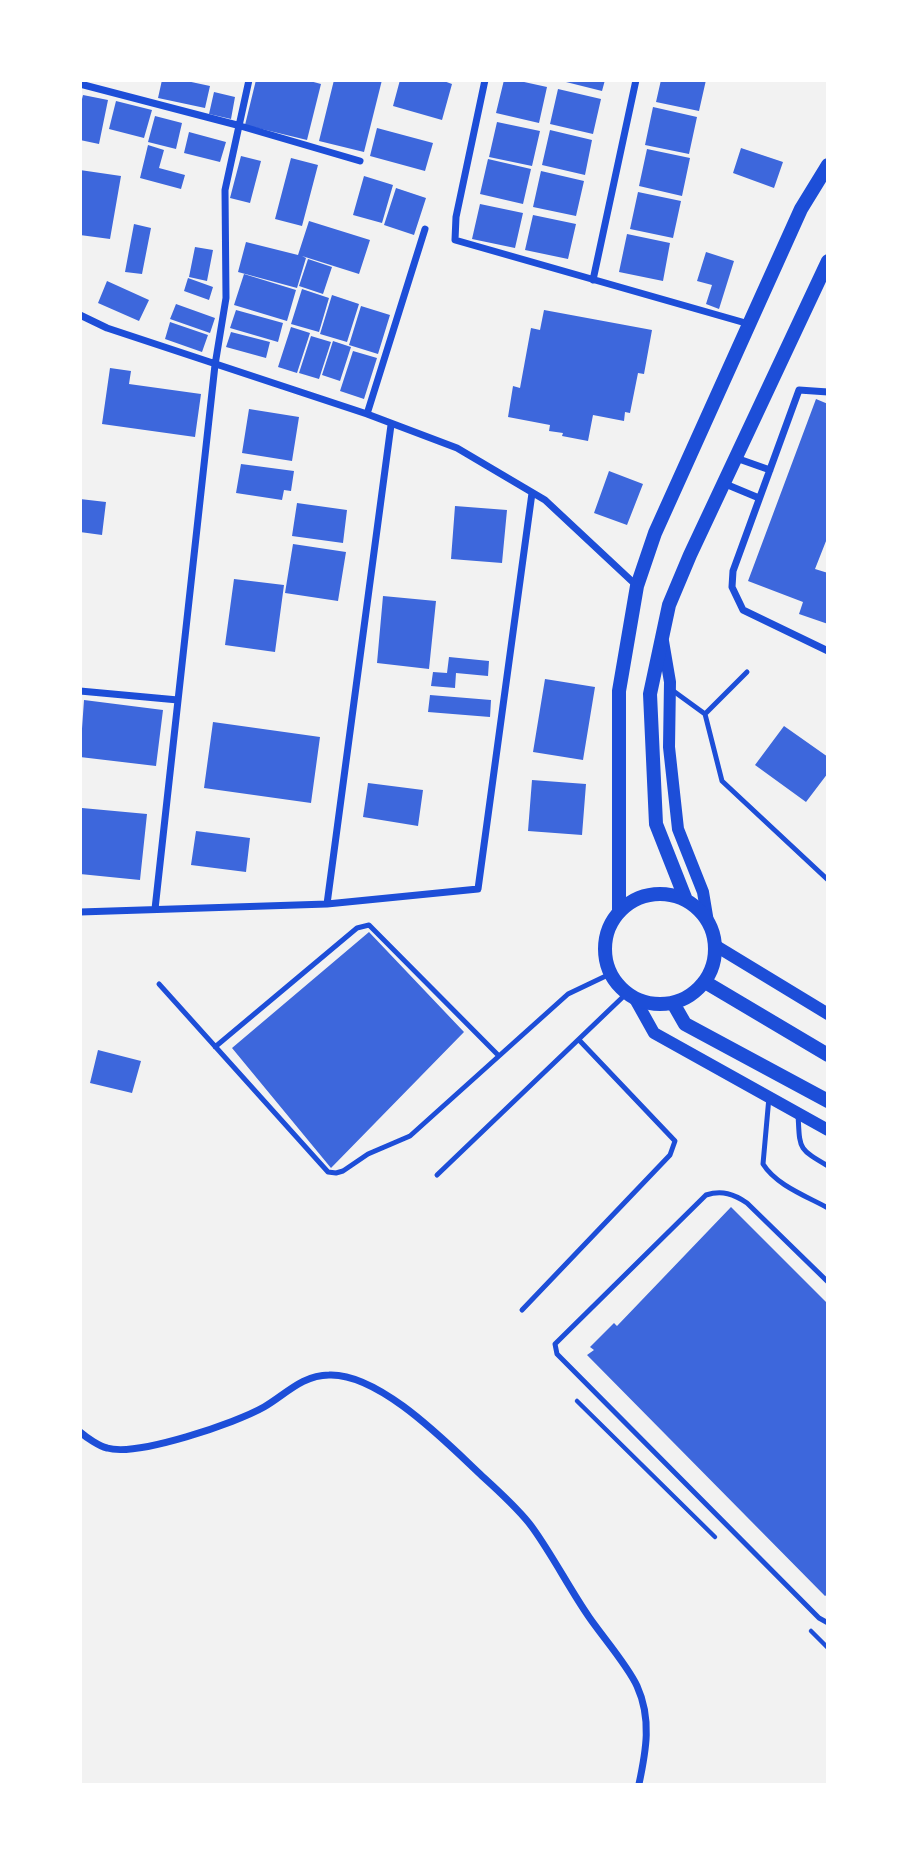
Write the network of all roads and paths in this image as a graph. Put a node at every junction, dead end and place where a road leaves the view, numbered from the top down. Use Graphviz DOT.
graph roads {
  1 [pos="249,80"];
  2 [pos="485,80"];
  3 [pos="636,80"];
  4 [pos="80,84"];
  5 [pos="237,125"];
  6 [pos="360,161"];
  7 [pos="828,165"];
  8 [pos="425,229"];
  9 [pos="828,261"];
  10 [pos="593,280"];
  11 [pos="80,315"];
  12 [pos="749,324"];
  13 [pos="215,365"];
  14 [pos="828,392"];
  15 [pos="367,414"];
  16 [pos="391,425"];
  17 [pos="735,457"];
  18 [pos="770,471"];
  19 [pos="723,483"];
  20 [pos="532,493"];
  21 [pos="760,498"];
  22 [pos="637,586"];
  23 [pos="662,637"];
  24 [pos="828,651"];
  25 [pos="747,672"];
  26 [pos="670,688"];
  27 [pos="80,691"];
  28 [pos="178,701"];
  29 [pos="705,714"];
  30 [pos="828,880"];
  31 [pos="686,900"];
  32 [pos="327,904"];
  33 [pos="155,909"];
  34 [pos="619,911"];
  35 [pos="80,912"];
  36 [pos="708,922"];
  37 [pos="716,946"];
  38 [pos="610,974"];
  39 [pos="705,982"];
  40 [pos="159,984"];
  41 [pos="631,996"];
  42 [pos="673,1003"];
  43 [pos="828,1013"];
  44 [pos="580,1041"];
  45 [pos="215,1047"];
  46 [pos="498,1055"];
  47 [pos="828,1055"];
  48 [pos="769,1097"];
  49 [pos="828,1101"];
  50 [pos="798,1114"];
  51 [pos="828,1130"];
  52 [pos="828,1167"];
  53 [pos="437,1175"];
  54 [pos="828,1208"];
  55 [pos="828,1282"];
  56 [pos="522,1310"];
  57 [pos="577,1401"];
  58 [pos="80,1432"];
  59 [pos="722,1544"];
  60 [pos="828,1623"];
  61 [pos="808,1629"];
  62 [pos="828,1648"];
  63 [pos="639,1784"];
  1 -- 5 [label="street"];
  2 -- 10 [label="street"];
  3 -- 10 [label="street"];
  4 -- 5 [label="street"];
  5 -- 6 [label="street"];
  5 -- 13 [label="street"];
  7 -- 12 [label="main road"];
  8 -- 15 [label="street"];
  9 -- 17 [label="main road"];
  10 -- 12 [label="street"];
  11 -- 13 [label="street"];
  12 -- 22 [label="main road"];
  13 -- 15 [label="street"];
  13 -- 28 [label="street"];
  14 -- 18 [label="street"];
  15 -- 16 [label="street"];
  16 -- 20 [label="street"];
  16 -- 32 [label="street"];
  17 -- 18 [label="street"];
  17 -- 19 [label="main road"];
  18 -- 21 [label="street"];
  19 -- 21 [label="street"];
  19 -- 23 [label="main road"];
  20 -- 22 [label="street"];
  20 -- 32 [label="street"];
  21 -- 24 [label="street"];
  22 -- 34 [label="main road"];
  23 -- 26 [label="street"];
  23 -- 31 [label="main road"];
  25 -- 29 [label="lane"];
  26 -- 29 [label="lane"];
  26 -- 36 [label="street"];
  27 -- 28 [label="street"];
  28 -- 33 [label="street"];
  29 -- 30 [label="lane"];
  31 -- 34 [label="main road"];
  31 -- 36 [label="main road"];
  32 -- 33 [label="street"];
  33 -- 35 [label="street"];
  34 -- 38 [label="main road"];
  36 -- 37 [label="main road"];
  37 -- 39 [label="main road"];
  37 -- 43 [label="street"];
  38 -- 41 [label="main road"];
  38 -- 46 [label="lane"];
  39 -- 42 [label="main road"];
  39 -- 47 [label="main road"];
  40 -- 45 [label="lane"];
  41 -- 42 [label="main road"];
  41 -- 44 [label="lane"];
  41 -- 48 [label="street"];
  42 -- 49 [label="main road"];
  44 -- 53 [label="lane"];
  44 -- 56 [label="lane"];
  45 -- 46 [label="lane"];
  45 -- 46 [label="lane"];
  48 -- 50 [label="street"];
  48 -- 54 [label="lane"];
  50 -- 51 [label="street"];
  50 -- 52 [label="lane"];
  55 -- 60 [label="lane"];
  57 -- 59 [label="path"];
  58 -- 63 [label="street"];
  61 -- 62 [label="path"];
}
